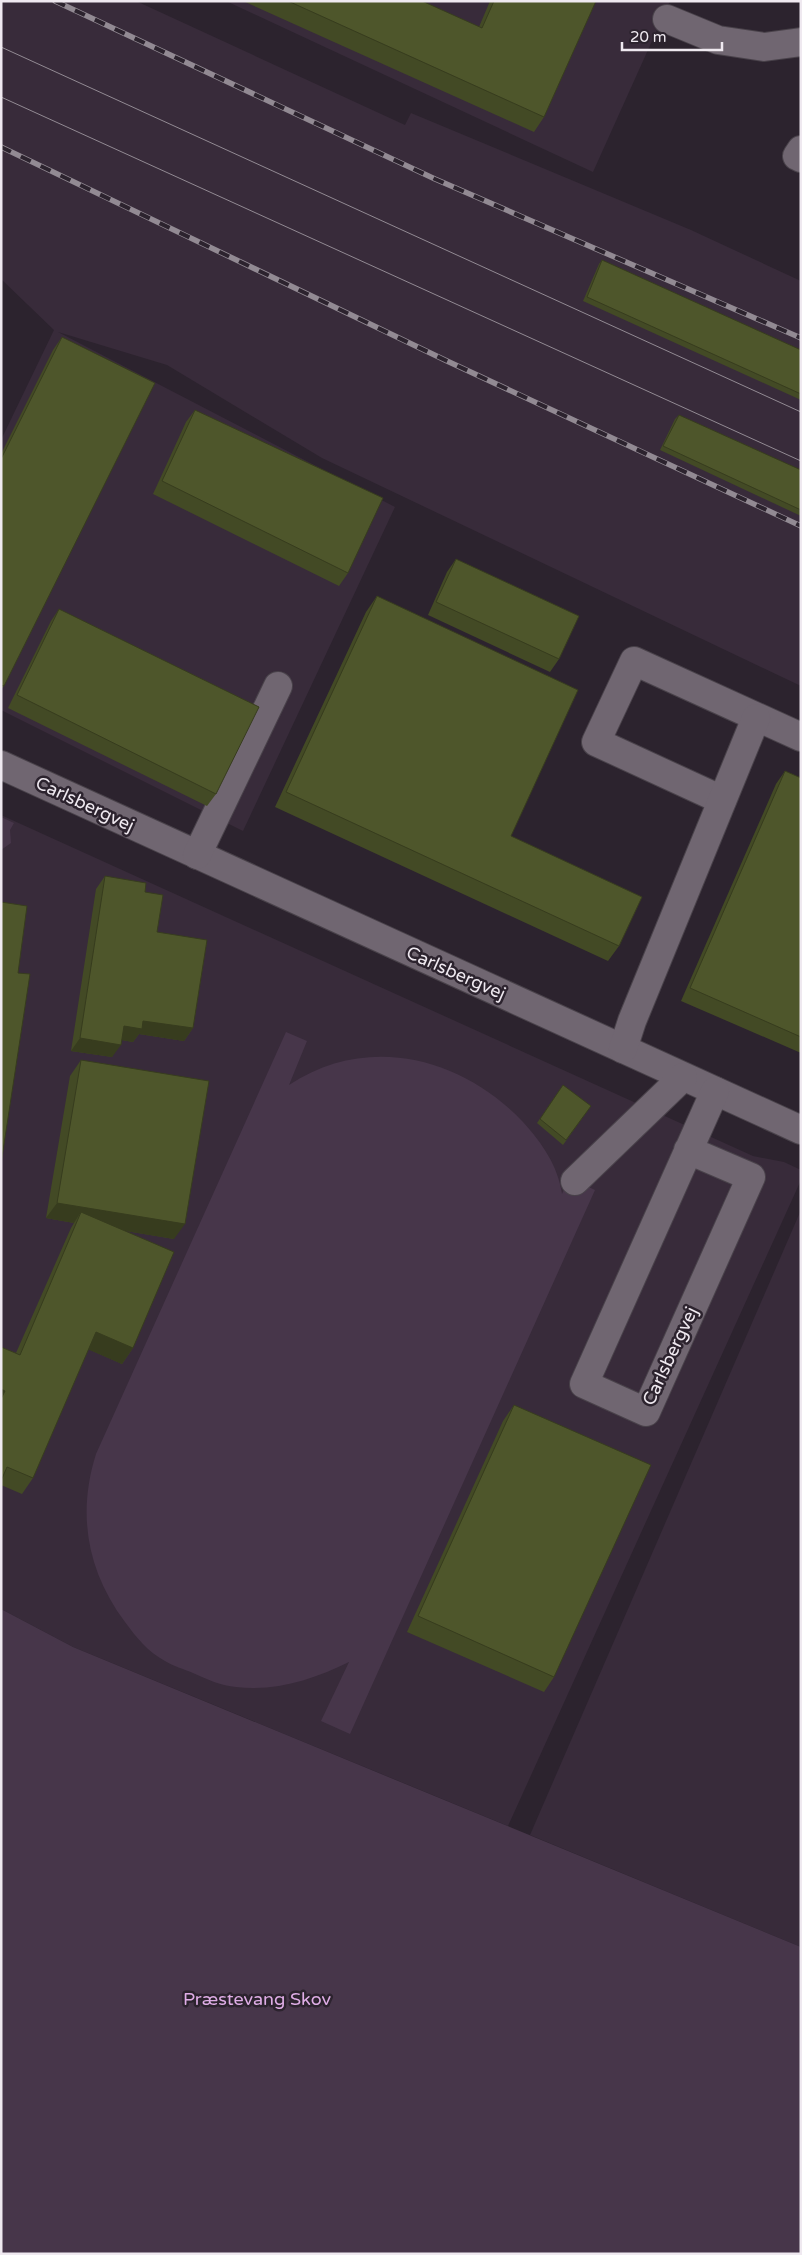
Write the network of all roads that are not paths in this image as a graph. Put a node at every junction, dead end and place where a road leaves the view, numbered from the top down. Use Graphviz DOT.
graph roads {
  1 [pos="667,19"];
  2 [pos="801,42"];
  3 [pos="801,150"];
  4 [pos="801,158"];
  5 [pos="278,686"];
  6 [pos="756,718"];
  7 [pos="801,737"];
  8 [pos="1,765"];
  9 [pos="722,800"];
  10 [pos="197,855"];
  11 [pos="623,1049"];
  12 [pos="683,1077"];
  13 [pos="715,1091"];
  14 [pos="801,1130"];
  15 [pos="688,1150"];
  16 [pos="575,1181"];
  1 -- 2 [label="street"];
  3 -- 4 [label="street"];
  5 -- 10 [label="street"];
  6 -- 7 [label="street"];
  6 -- 9 [label="street"];
  6 -- 9 [label="street"];
  8 -- 10 [label="street, Carlsbergvej"];
  9 -- 11 [label="street"];
  10 -- 11 [label="street, Carlsbergvej"];
  11 -- 12 [label="street, Carlsbergvej"];
  12 -- 13 [label="street, Carlsbergvej"];
  12 -- 16 [label="street"];
  13 -- 14 [label="street, Carlsbergvej"];
  13 -- 15 [label="street, Carlsbergvej"];
  15 -- 15 [label="street, Carlsbergvej"];
}
